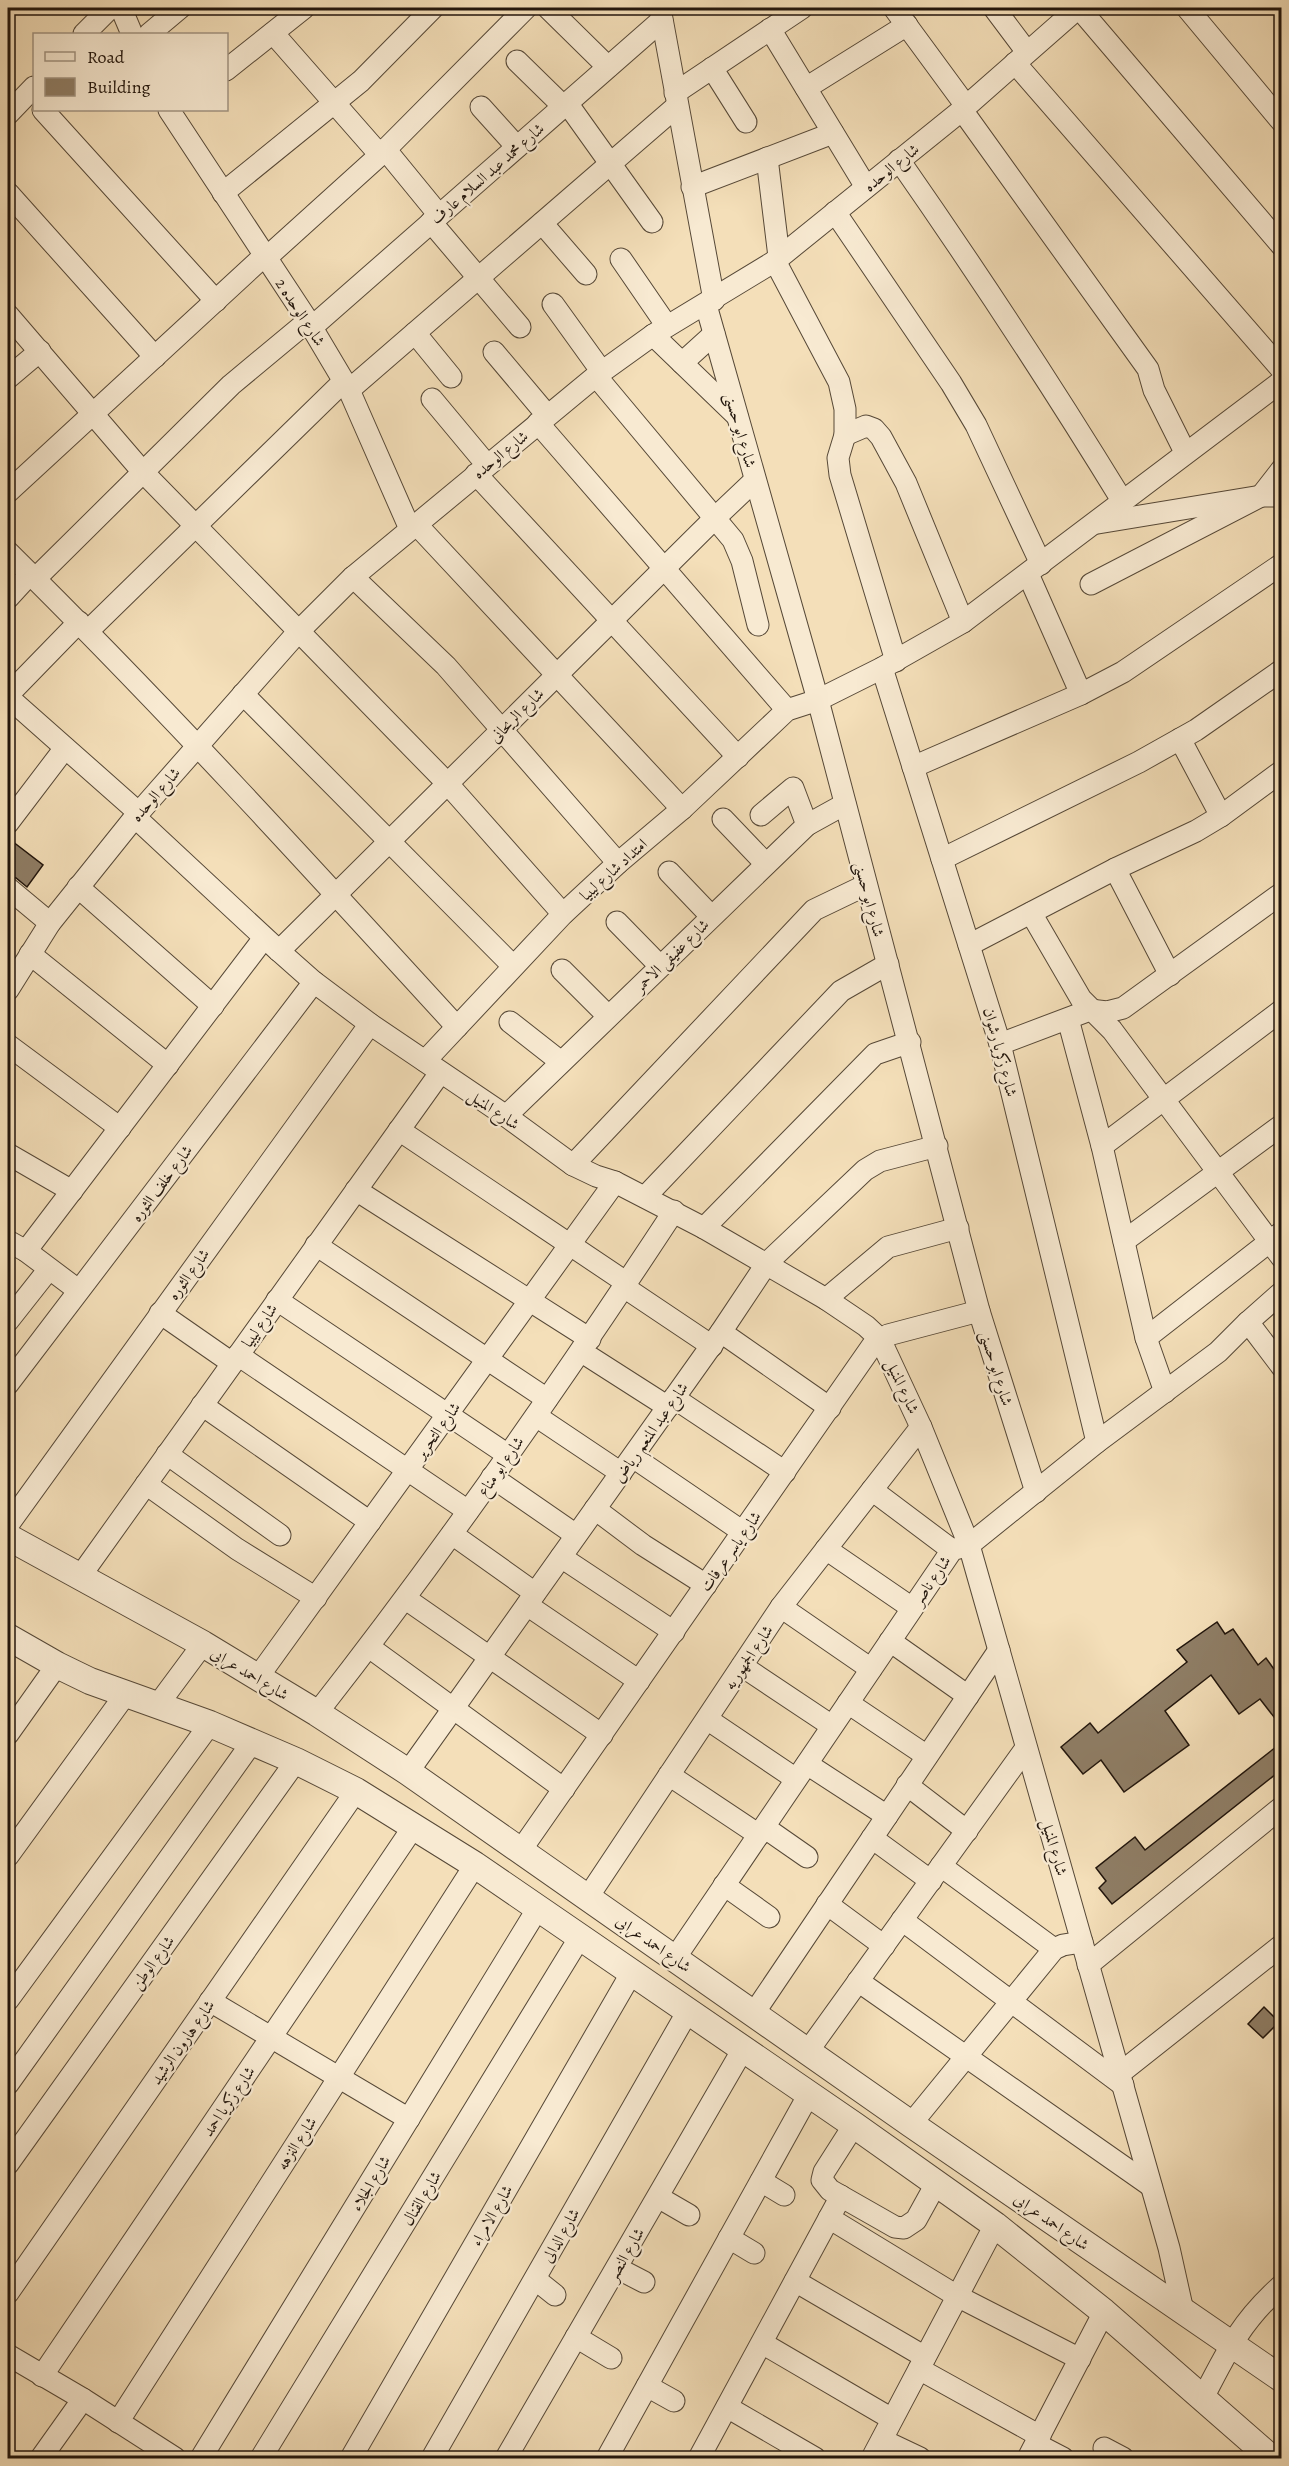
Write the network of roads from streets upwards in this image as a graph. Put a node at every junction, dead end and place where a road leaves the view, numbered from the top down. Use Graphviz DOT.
graph roads {
  1 [pos="110,8"];
  2 [pos="121,8"];
  3 [pos="180,8"];
  4 [pos="304,8"];
  5 [pos="433,8"];
  6 [pos="526,8"];
  7 [pos="548,8"];
  8 [pos="802,8"];
  9 [pos="894,8"];
  10 [pos="994,8"];
  11 [pos="1078,8"];
  12 [pos="1187,8"];
  13 [pos="665,13"];
  14 [pos="907,25"];
  15 [pos="770,29"];
  16 [pos="85,33"];
  17 [pos="132,33"];
  18 [pos="150,33"];
  19 [pos="273,33"];
  20 [pos="1021,57"];
  21 [pos="517,61"];
  22 [pos="608,67"];
  23 [pos="228,68"];
  24 [pos="712,68"];
  25 [pos="806,88"];
  26 [pos="32,93"];
  27 [pos="676,100"];
  28 [pos="334,103"];
  29 [pos="565,104"];
  30 [pos="481,107"];
  31 [pos="964,108"];
  32 [pos="45,111"];
  33 [pos="173,111"];
  34 [pos="8,114"];
  35 [pos="746,122"];
  36 [pos="1281,122"];
  37 [pos="833,133"];
  38 [pos="517,147"];
  39 [pos="382,152"];
  40 [pos="767,158"];
  41 [pos="900,160"];
  42 [pos="611,164"];
  43 [pos="692,187"];
  44 [pos="866,187"];
  45 [pos="8,193"];
  46 [pos="223,194"];
  47 [pos="835,212"];
  48 [pos="435,218"];
  49 [pos="652,222"];
  50 [pos="543,223"];
  51 [pos="1281,246"];
  52 [pos="265,257"];
  53 [pos="621,259"];
  54 [pos="777,259"];
  55 [pos="586,274"];
  56 [pos="479,278"];
  57 [pos="216,301"];
  58 [pos="710,302"];
  59 [pos="553,304"];
  60 [pos="8,315"];
  61 [pos="310,324"];
  62 [pos="520,327"];
  63 [pos="660,331"];
  64 [pos="415,333"];
  65 [pos="714,334"];
  66 [pos="40,351"];
  67 [pos="494,352"];
  68 [pos="154,357"];
  69 [pos="682,363"];
  70 [pos="1281,370"];
  71 [pos="599,374"];
  72 [pos="451,377"];
  73 [pos="8,378"];
  74 [pos="1281,381"];
  75 [pos="347,386"];
  76 [pos="432,399"];
  77 [pos="93,413"];
  78 [pos="737,416"];
  79 [pos="543,419"];
  80 [pos="845,435"];
  81 [pos="1185,452"];
  82 [pos="482,470"];
  83 [pos="1281,470"];
  84 [pos="142,471"];
  85 [pos="755,480"];
  86 [pos="8,492"];
  87 [pos="1271,496"];
  88 [pos="1122,502"];
  89 [pos="715,518"];
  90 [pos="1097,523"];
  91 [pos="196,525"];
  92 [pos="413,526"];
  93 [pos="8,552"];
  94 [pos="1281,564"];
  95 [pos="664,568"];
  96 [pos="1034,569"];
  97 [pos="33,576"];
  98 [pos="353,577"];
  99 [pos="1091,584"];
  100 [pos="8,598"];
  101 [pos="611,620"];
  102 [pos="963,622"];
  103 [pos="758,625"];
  104 [pos="83,626"];
  105 [pos="298,632"];
  106 [pos="889,664"];
  107 [pos="1281,670"];
  108 [pos="556,675"];
  109 [pos="243,694"];
  110 [pos="1081,694"];
  111 [pos="8,696"];
  112 [pos="818,700"];
  113 [pos="787,710"];
  114 [pos="502,729"];
  115 [pos="1180,739"];
  116 [pos="197,746"];
  117 [pos="65,748"];
  118 [pos="738,757"];
  119 [pos="913,767"];
  120 [pos="1281,771"];
  121 [pos="447,783"];
  122 [pos="14,800"];
  123 [pos="845,804"];
  124 [pos="682,809"];
  125 [pos="137,815"];
  126 [pos="761,815"];
  127 [pos="1221,816"];
  128 [pos="723,819"];
  129 [pos="8,823"];
  130 [pos="807,825"];
  131 [pos="389,841"];
  132 [pos="942,859"];
  133 [pos="618,863"];
  134 [pos="766,864"];
  135 [pos="1115,869"];
  136 [pos="669,872"];
  137 [pos="866,885"];
  138 [pos="78,887"];
  139 [pos="8,888"];
  140 [pos="1281,893"];
  141 [pos="336,894"];
  142 [pos="1031,913"];
  143 [pos="563,914"];
  144 [pos="711,916"];
  145 [pos="617,922"];
  146 [pos="50,923"];
  147 [pos="272,945"];
  148 [pos="969,945"];
  149 [pos="30,954"];
  150 [pos="888,964"];
  151 [pos="513,966"];
  152 [pos="660,966"];
  153 [pos="562,970"];
  154 [pos="1170,975"];
  155 [pos="314,982"];
  156 [pos="8,990"];
  157 [pos="213,1006"];
  158 [pos="1090,1010"];
  159 [pos="1281,1010"];
  160 [pos="608,1016"];
  161 [pos="1068,1019"];
  162 [pos="510,1022"];
  163 [pos="370,1024"];
  164 [pos="457,1026"];
  165 [pos="910,1042"];
  166 [pos="1000,1044"];
  167 [pos="8,1045"];
  168 [pos="561,1062"];
  169 [pos="168,1065"];
  170 [pos="433,1067"];
  171 [pos="1163,1100"];
  172 [pos="506,1116"];
  173 [pos="1281,1125"];
  174 [pos="120,1128"];
  175 [pos="399,1130"];
  176 [pos="936,1146"];
  177 [pos="1102,1146"];
  178 [pos="8,1154"];
  179 [pos="573,1164"];
  180 [pos="1217,1172"];
  181 [pos="615,1182"];
  182 [pos="356,1190"];
  183 [pos="72,1191"];
  184 [pos="645,1197"];
  185 [pos="674,1211"];
  186 [pos="704,1228"];
  187 [pos="958,1228"];
  188 [pos="1124,1241"];
  189 [pos="1277,1244"];
  190 [pos="316,1245"];
  191 [pos="17,1246"];
  192 [pos="569,1246"];
  193 [pos="766,1263"];
  194 [pos="49,1269"];
  195 [pos="626,1285"];
  196 [pos="78,1290"];
  197 [pos="1281,1292"];
  198 [pos="826,1299"];
  199 [pos="277,1300"];
  200 [pos="530,1301"];
  201 [pos="980,1311"];
  202 [pos="160,1313"];
  203 [pos="8,1321"];
  204 [pos="1248,1322"];
  205 [pos="1146,1338"];
  206 [pos="716,1339"];
  207 [pos="880,1339"];
  208 [pos="586,1345"];
  209 [pos="235,1359"];
  210 [pos="487,1360"];
  211 [pos="1281,1367"];
  212 [pos="8,1383"];
  213 [pos="1164,1392"];
  214 [pos="671,1403"];
  215 [pos="202,1404"];
  216 [pos="542,1408"];
  217 [pos="830,1408"];
  218 [pos="447,1415"];
  219 [pos="921,1427"];
  220 [pos="1097,1442"];
  221 [pos="166,1454"];
  222 [pos="508,1455"];
  223 [pos="627,1465"];
  224 [pos="408,1470"];
  225 [pos="785,1472"];
  226 [pos="492,1477"];
  227 [pos="146,1484"];
  228 [pos="872,1490"];
  229 [pos="1036,1492"];
  230 [pos="595,1509"];
  231 [pos="468,1511"];
  232 [pos="370,1522"];
  233 [pos="8,1525"];
  234 [pos="743,1532"];
  235 [pos="452,1534"];
  236 [pos="280,1535"];
  237 [pos="576,1535"];
  238 [pos="8,1537"];
  239 [pos="960,1547"];
  240 [pos="826,1549"];
  241 [pos="561,1557"];
  242 [pos="79,1578"];
  243 [pos="706,1585"];
  244 [pos="316,1598"];
  245 [pos="406,1599"];
  246 [pos="531,1599"];
  247 [pos="781,1607"];
  248 [pos="912,1608"];
  249 [pos="674,1632"];
  250 [pos="8,1637"];
  251 [pos="890,1641"];
  252 [pos="202,1644"];
  253 [pos="369,1647"];
  254 [pos="999,1650"];
  255 [pos="490,1657"];
  256 [pos="57,1665"];
  257 [pos="742,1666"];
  258 [pos="871,1669"];
  259 [pos="258,1677"];
  260 [pos="639,1681"];
  261 [pos="125,1695"];
  262 [pos="968,1696"];
  263 [pos="848,1703"];
  264 [pos="157,1706"];
  265 [pos="453,1708"];
  266 [pos="317,1713"];
  267 [pos="707,1719"];
  268 [pos="210,1724"];
  269 [pos="832,1726"];
  270 [pos="8,1734"];
  271 [pos="602,1735"];
  272 [pos="253,1742"];
  273 [pos="1026,1748"];
  274 [pos="927,1756"];
  275 [pos="296,1761"];
  276 [pos="802,1771"];
  277 [pos="408,1772"];
  278 [pos="669,1775"];
  279 [pos="907,1785"];
  280 [pos="564,1789"];
  281 [pos="356,1791"];
  282 [pos="1281,1808"];
  283 [pos="887,1816"];
  284 [pos="414,1826"];
  285 [pos="761,1831"];
  286 [pos="967,1831"];
  287 [pos="872,1838"];
  288 [pos="521,1850"];
  289 [pos="8,1856"];
  290 [pos="807,1857"];
  291 [pos="475,1865"];
  292 [pos="936,1874"];
  293 [pos="724,1886"];
  294 [pos="588,1896"];
  295 [pos="827,1904"];
  296 [pos="538,1908"];
  297 [pos="769,1917"];
  298 [pos="902,1920"];
  299 [pos="580,1937"];
  300 [pos="1082,1942"];
  301 [pos="1281,1945"];
  302 [pos="884,1946"];
  303 [pos="1054,1949"];
  304 [pos="675,1958"];
  305 [pos="1088,1965"];
  306 [pos="632,1972"];
  307 [pos="858,1981"];
  308 [pos="8,2000"];
  309 [pos="210,2001"];
  310 [pos="1011,2002"];
  311 [pos="688,2011"];
  312 [pos="754,2013"];
  313 [pos="272,2037"];
  314 [pos="743,2049"];
  315 [pos="807,2051"];
  316 [pos="966,2057"];
  317 [pos="339,2077"];
  318 [pos="1121,2079"];
  319 [pos="8,2084"];
  320 [pos="809,2094"];
  321 [pos="409,2119"];
  322 [pos="912,2124"];
  323 [pos="854,2125"];
  324 [pos="8,2164"];
  325 [pos="761,2181"];
  326 [pos="937,2182"];
  327 [pos="1151,2186"];
  328 [pos="784,2195"];
  329 [pos="841,2196"];
  330 [pos="658,2197"];
  331 [pos="689,2215"];
  332 [pos="829,2218"];
  333 [pos="995,2225"];
  334 [pos="729,2238"];
  335 [pos="754,2253"];
  336 [pos="617,2268"];
  337 [pos="535,2279"];
  338 [pos="795,2281"];
  339 [pos="644,2282"];
  340 [pos="1281,2285"];
  341 [pos="8,2293"];
  342 [pos="555,2295"];
  343 [pos="957,2296"];
  344 [pos="1183,2311"];
  345 [pos="1104,2312"];
  346 [pos="576,2337"];
  347 [pos="762,2343"];
  348 [pos="1231,2343"];
  349 [pos="610,2358"];
  350 [pos="9,2359"];
  351 [pos="1080,2359"];
  352 [pos="922,2363"];
  353 [pos="42,2376"];
  354 [pos="1281,2379"];
  355 [pos="647,2386"];
  356 [pos="1203,2398"];
  357 [pos="83,2399"];
  358 [pos="674,2401"];
  359 [pos="727,2407"];
  360 [pos="892,2420"];
  361 [pos="118,2422"];
  362 [pos="882,2440"];
  363 [pos="1035,2446"];
  364 [pos="1104,2448"];
  365 [pos="41,2458"];
  366 [pos="175,2458"];
  367 [pos="201,2458"];
  368 [pos="261,2458"];
  369 [pos="351,2458"];
  370 [pos="432,2458"];
  371 [pos="506,2458"];
  372 [pos="608,2458"];
  373 [pos="699,2458"];
  374 [pos="815,2458"];
  375 [pos="872,2458"];
  376 [pos="920,2458"];
  377 [pos="1063,2458"];
  378 [pos="1123,2458"];
  379 [pos="1271,2458"];
  1 -- 16 [label="street"];
  2 -- 17 [label="street"];
  3 -- 18 [label="street"];
  4 -- 19 [label="street"];
  5 -- 28 [label="street"];
  6 -- 39 [label="street"];
  7 -- 22 [label="street"];
  8 -- 15 [label="street"];
  9 -- 14 [label="street"];
  10 -- 20 [label="street"];
  11 -- 20 [label="street, شارع الوحده"];
  11 -- 51 [label="street"];
  12 -- 36 [label="street"];
  13 -- 22 [label="street, شارع محمد عبد السلام عارف"];
  13 -- 27 [label="street, شارع ابو حسنى"];
  14 -- 25 [label="street"];
  14 -- 31 [label="street"];
  15 -- 24 [label="street"];
  15 -- 25 [label="street"];
  19 -- 23 [label="street"];
  19 -- 28 [label="street"];
  20 -- 31 [label="street, شارع الوحده"];
  20 -- 70 [label="street"];
  21 -- 29 [label="street"];
  22 -- 29 [label="street, شارع محمد عبد السلام عارف"];
  24 -- 27 [label="street"];
  24 -- 35 [label="street"];
  25 -- 37 [label="street"];
  26 -- 34 [label="street"];
  27 -- 42 [label="street"];
  27 -- 43 [label="street, شارع ابو حسنى"];
  28 -- 39 [label="street"];
  28 -- 46 [label="street"];
  29 -- 38 [label="street, شارع محمد عبد السلام عارف"];
  29 -- 42 [label="street"];
  30 -- 38 [label="street"];
  31 -- 41 [label="street, شارع الوحده"];
  31 -- 81 [label="street"];
  32 -- 57 [label="street"];
  33 -- 46 [label="street, شارع الوحده 2"];
  37 -- 40 [label="street"];
  37 -- 44 [label="street"];
  38 -- 48 [label="street, شارع محمد عبد السلام عارف"];
  39 -- 48 [label="street"];
  39 -- 52 [label="street"];
  40 -- 43 [label="street"];
  40 -- 54 [label="street"];
  41 -- 44 [label="street, شارع الوحده"];
  41 -- 88 [label="street"];
  42 -- 49 [label="street"];
  42 -- 50 [label="street"];
  43 -- 58 [label="street, شارع ابو حسنى"];
  44 -- 47 [label="street, شارع الوحده"];
  45 -- 68 [label="street"];
  46 -- 52 [label="street, شارع الوحده 2"];
  47 -- 54 [label="street, شارع الوحده"];
  47 -- 96 [label="street"];
  48 -- 56 [label="street"];
  48 -- 61 [label="street, شارع محمد عبد السلام عارف"];
  50 -- 55 [label="street"];
  50 -- 56 [label="street"];
  52 -- 57 [label="street"];
  52 -- 61 [label="street, شارع الوحده 2"];
  53 -- 63 [label="street"];
  54 -- 58 [label="street, شارع الوحده"];
  54 -- 80 [label="street, شارع زكريا رشوان"];
  56 -- 62 [label="street"];
  56 -- 64 [label="street"];
  57 -- 68 [label="street"];
  58 -- 63 [label="street, شارع الوحده"];
  58 -- 65 [label="street, شارع ابو حسنى"];
  59 -- 71 [label="street"];
  60 -- 66 [label="street"];
  61 -- 75 [label="street, شارع الوحده 2"];
  61 -- 84 [label="street, شارع محمد عبد السلام عارف"];
  63 -- 69 [label="street"];
  63 -- 71 [label="street, شارع الوحده"];
  64 -- 72 [label="street"];
  64 -- 75 [label="street"];
  65 -- 69 [label="street"];
  65 -- 78 [label="street, شارع ابو حسنى"];
  66 -- 73 [label="street"];
  66 -- 77 [label="street"];
  67 -- 79 [label="street"];
  68 -- 77 [label="street"];
  69 -- 78 [label="street"];
  71 -- 79 [label="street, شارع الوحده"];
  71 -- 89 [label="street"];
  74 -- 81 [label="street, امتداد شارع ليبيا"];
  75 -- 91 [label="street"];
  75 -- 92 [label="street, شارع الوحده 2"];
  76 -- 82 [label="street"];
  77 -- 84 [label="street"];
  77 -- 86 [label="street"];
  78 -- 85 [label="street, شارع ابو حسنى"];
  79 -- 82 [label="street, شارع الوحده"];
  79 -- 95 [label="street"];
  80 -- 102 [label="street"];
  80 -- 106 [label="street, شارع زكريا رشوان"];
  81 -- 88 [label="street, امتداد شارع ليبيا"];
  82 -- 92 [label="street, شارع الوحده"];
  82 -- 101 [label="street"];
  83 -- 87 [label="street"];
  84 -- 91 [label="street"];
  84 -- 97 [label="street, شارع محمد عبد السلام عارف"];
  85 -- 89 [label="street, شارع الريحانى"];
  85 -- 112 [label="street, شارع ابو حسنى"];
  87 -- 90 [label="street"];
  87 -- 99 [label="street"];
  88 -- 90 [label="street, امتداد شارع ليبيا"];
  89 -- 95 [label="street, شارع الريحانى"];
  89 -- 103 [label="street"];
  90 -- 96 [label="street, امتداد شارع ليبيا"];
  91 -- 104 [label="street"];
  91 -- 105 [label="street"];
  92 -- 98 [label="street, شارع الوحده"];
  92 -- 108 [label="street, شارع الوحده 2"];
  93 -- 97 [label="street"];
  94 -- 110 [label="street"];
  95 -- 101 [label="street, شارع الريحانى"];
  95 -- 113 [label="street"];
  96 -- 102 [label="street, امتداد شارع ليبيا"];
  96 -- 110 [label="street"];
  97 -- 100 [label="street, شارع محمد عبد السلام عارف"];
  97 -- 104 [label="street"];
  98 -- 105 [label="street, شارع الوحده"];
  98 -- 114 [label="street"];
  101 -- 108 [label="street, شارع الريحانى"];
  101 -- 118 [label="street"];
  102 -- 106 [label="street, امتداد شارع ليبيا"];
  104 -- 111 [label="street"];
  104 -- 116 [label="street"];
  105 -- 109 [label="street, شارع الوحده"];
  105 -- 121 [label="street"];
  106 -- 112 [label="street, امتداد شارع ليبيا"];
  106 -- 119 [label="street, شارع زكريا رشوان"];
  107 -- 115 [label="street"];
  108 -- 114 [label="street, شارع الريحانى"];
  108 -- 124 [label="street, شارع الوحده 2"];
  109 -- 116 [label="street, شارع الوحده"];
  109 -- 131 [label="street"];
  110 -- 119 [label="street"];
  111 -- 117 [label="street, شارع المنيل"];
  112 -- 113 [label="street, امتداد شارع ليبيا"];
  112 -- 123 [label="street, شارع ابو حسنى"];
  113 -- 118 [label="street, امتداد شارع ليبيا"];
  114 -- 121 [label="street, شارع الريحانى"];
  114 -- 133 [label="street"];
  115 -- 127 [label="street"];
  115 -- 132 [label="street"];
  116 -- 125 [label="street, شارع الوحده"];
  116 -- 141 [label="street"];
  117 -- 122 [label="street"];
  117 -- 125 [label="street, شارع المنيل"];
  118 -- 124 [label="street, امتداد شارع ليبيا"];
  119 -- 132 [label="street, شارع زكريا رشوان"];
  120 -- 127 [label="street"];
  121 -- 131 [label="street, شارع الريحانى"];
  121 -- 143 [label="street"];
  122 -- 129 [label="street"];
  123 -- 130 [label="street, شارع عفيفى الاحمر"];
  123 -- 137 [label="street, شارع ابو حسنى"];
  124 -- 133 [label="street, امتداد شارع ليبيا"];
  125 -- 138 [label="street, شارع الوحده"];
  125 -- 147 [label="street, شارع المنيل"];
  126 -- 130 [label="street"];
  127 -- 135 [label="street"];
  128 -- 134 [label="street"];
  130 -- 134 [label="street, شارع عفيفى الاحمر"];
  131 -- 141 [label="street, شارع الريحانى"];
  131 -- 151 [label="street"];
  132 -- 148 [label="street, شارع زكريا رشوان"];
  133 -- 143 [label="street, امتداد شارع ليبيا"];
  134 -- 144 [label="street, شارع عفيفى الاحمر"];
  135 -- 142 [label="street"];
  135 -- 154 [label="street"];
  136 -- 144 [label="street"];
  137 -- 150 [label="street, شارع ابو حسنى"];
  137 -- 179 [label="street"];
  138 -- 146 [label="street, شارع الوحده"];
  138 -- 157 [label="street"];
  139 -- 146 [label="street"];
  140 -- 154 [label="street"];
  141 -- 147 [label="street, شارع الريحانى"];
  141 -- 164 [label="street"];
  142 -- 148 [label="street"];
  142 -- 158 [label="street"];
  143 -- 151 [label="street, امتداد شارع ليبيا"];
  144 -- 152 [label="street, شارع عفيفى الاحمر"];
  145 -- 152 [label="street"];
  146 -- 149 [label="street, شارع الوحده"];
  147 -- 155 [label="street, شارع المنيل"];
  147 -- 157 [label="street, شارع الريحانى"];
  148 -- 166 [label="street, شارع زكريا رشوان"];
  149 -- 156 [label="street, شارع الوحده"];
  149 -- 169 [label="street"];
  150 -- 165 [label="street, شارع ابو حسنى"];
  150 -- 184 [label="street"];
  151 -- 164 [label="street, امتداد شارع ليبيا"];
  152 -- 160 [label="street, شارع عفيفى الاحمر"];
  153 -- 160 [label="street"];
  154 -- 158 [label="street"];
  155 -- 163 [label="street, شارع المنيل"];
  155 -- 196 [label="street, شارع خلف الثوره"];
  157 -- 169 [label="street, شارع الريحانى"];
  158 -- 161 [label="street"];
  158 -- 171 [label="street"];
  159 -- 171 [label="street"];
  160 -- 168 [label="street, شارع عفيفى الاحمر"];
  161 -- 166 [label="street"];
  161 -- 177 [label="street"];
  162 -- 168 [label="street"];
  163 -- 170 [label="street, شارع المنيل"];
  163 -- 202 [label="street, شارع الثوره"];
  164 -- 170 [label="street, امتداد شارع ليبيا"];
  165 -- 176 [label="street, شارع ابو حسنى"];
  165 -- 186 [label="street"];
  166 -- 220 [label="street, شارع زكريا رشوان"];
  167 -- 174 [label="street"];
  168 -- 172 [label="street, شارع عفيفى الاحمر"];
  169 -- 174 [label="street, شارع الريحانى"];
  170 -- 172 [label="street, شارع المنيل"];
  170 -- 175 [label="street, شارع ليبيا"];
  171 -- 177 [label="street"];
  171 -- 180 [label="street"];
  172 -- 179 [label="street, شارع المنيل"];
  173 -- 180 [label="street"];
  174 -- 183 [label="street, شارع الريحانى"];
  175 -- 182 [label="street, شارع ليبيا"];
  175 -- 192 [label="street"];
  176 -- 187 [label="street, شارع ابو حسنى"];
  176 -- 193 [label="street, شارع عبد المنعم رياض"];
  177 -- 188 [label="street"];
  178 -- 183 [label="street"];
  179 -- 181 [label="street, شارع المنيل"];
  180 -- 188 [label="street"];
  180 -- 189 [label="street"];
  181 -- 184 [label="street, شارع المنيل"];
  181 -- 192 [label="street, شارع التحرير"];
  182 -- 190 [label="street, شارع ليبيا"];
  182 -- 200 [label="street"];
  183 -- 191 [label="street, شارع الريحانى"];
  184 -- 185 [label="street, شارع المنيل"];
  185 -- 186 [label="street, شارع المنيل"];
  185 -- 195 [label="street, شارع ابو مناع"];
  186 -- 193 [label="street, شارع المنيل"];
  187 -- 198 [label="street"];
  187 -- 201 [label="street, شارع ابو حسنى"];
  188 -- 205 [label="street"];
  189 -- 205 [label="street"];
  190 -- 199 [label="street, شارع ليبيا"];
  190 -- 210 [label="street"];
  191 -- 194 [label="street"];
  192 -- 195 [label="street"];
  192 -- 200 [label="street, شارع التحرير"];
  193 -- 198 [label="street, شارع المنيل"];
  193 -- 206 [label="street, شارع عبد المنعم رياض"];
  194 -- 196 [label="street"];
  194 -- 203 [label="street"];
  195 -- 206 [label="street"];
  195 -- 208 [label="street, شارع ابو مناع"];
  196 -- 212 [label="street, شارع خلف الثوره"];
  197 -- 204 [label="street, شارع ناصر"];
  198 -- 207 [label="street, شارع المنيل"];
  199 -- 209 [label="street, شارع ليبيا"];
  199 -- 218 [label="street"];
  200 -- 208 [label="street"];
  200 -- 210 [label="street, شارع التحرير"];
  201 -- 207 [label="street"];
  201 -- 229 [label="street, شارع ابو حسنى"];
  202 -- 209 [label="street"];
  202 -- 233 [label="street, شارع الثوره"];
  204 -- 211 [label="street"];
  204 -- 213 [label="street, شارع ناصر"];
  205 -- 213 [label="street"];
  206 -- 214 [label="street, شارع عبد المنعم رياض"];
  206 -- 217 [label="street"];
  207 -- 217 [label="street, شارع ياسر عرفات"];
  207 -- 219 [label="street, شارع المنيل"];
  208 -- 214 [label="street"];
  208 -- 216 [label="street, شارع ابو مناع"];
  209 -- 215 [label="street, شارع ليبيا"];
  209 -- 224 [label="street"];
  210 -- 216 [label="street"];
  210 -- 218 [label="street, شارع التحرير"];
  213 -- 220 [label="street, شارع ناصر"];
  214 -- 223 [label="street, شارع عبد المنعم رياض"];
  214 -- 225 [label="street"];
  215 -- 221 [label="street, شارع ليبيا"];
  215 -- 232 [label="street"];
  216 -- 222 [label="street, شارع ابو مناع"];
  216 -- 223 [label="street"];
  217 -- 225 [label="street, شارع ياسر عرفات"];
  218 -- 222 [label="street"];
  218 -- 224 [label="street, شارع التحرير"];
  219 -- 228 [label="street, شارع الجمهوريه"];
  219 -- 239 [label="street, شارع المنيل"];
  220 -- 229 [label="street, شارع ناصر"];
  221 -- 227 [label="street, شارع ليبيا"];
  221 -- 236 [label="street"];
  222 -- 226 [label="street, شارع ابو مناع"];
  223 -- 230 [label="street, شارع عبد المنعم رياض"];
  223 -- 234 [label="street"];
  224 -- 231 [label="street"];
  224 -- 232 [label="street, شارع التحرير"];
  225 -- 234 [label="street, شارع ياسر عرفات"];
  226 -- 231 [label="street, شارع ابو مناع"];
  226 -- 237 [label="street"];
  227 -- 242 [label="street, شارع ليبيا"];
  227 -- 244 [label="street"];
  228 -- 239 [label="street"];
  228 -- 240 [label="street, شارع الجمهوريه"];
  229 -- 239 [label="street, شارع ناصر"];
  230 -- 237 [label="street, شارع عبد المنعم رياض"];
  230 -- 243 [label="street"];
  231 -- 235 [label="street, شارع ابو مناع"];
  232 -- 244 [label="street, شارع التحرير"];
  234 -- 243 [label="street, شارع ياسر عرفات"];
  235 -- 245 [label="street, شارع ابو مناع"];
  235 -- 246 [label="street"];
  237 -- 241 [label="street, شارع عبد المنعم رياض"];
  238 -- 242 [label="street, شارع احمد عرابى"];
  239 -- 248 [label="street, شارع ناصر"];
  239 -- 254 [label="street, شارع المنيل"];
  240 -- 247 [label="street, شارع الجمهوريه"];
  240 -- 248 [label="street"];
  241 -- 246 [label="street, شارع عبد المنعم رياض"];
  241 -- 249 [label="street"];
  242 -- 252 [label="street, شارع احمد عرابى"];
  243 -- 249 [label="street, شارع ياسر عرفات"];
  244 -- 259 [label="street, شارع التحرير"];
  245 -- 253 [label="street, شارع ابو مناع"];
  245 -- 255 [label="street"];
  246 -- 255 [label="street, شارع عبد المنعم رياض"];
  246 -- 260 [label="street"];
  247 -- 257 [label="street, شارع الجمهوريه"];
  247 -- 258 [label="street"];
  248 -- 251 [label="street, شارع ناصر"];
  249 -- 260 [label="street, شارع ياسر عرفات"];
  250 -- 256 [label="street"];
  251 -- 258 [label="street, شارع ناصر"];
  251 -- 262 [label="street"];
  252 -- 259 [label="street, شارع احمد عرابى"];
  252 -- 264 [label="street"];
  253 -- 265 [label="street"];
  253 -- 266 [label="street, شارع ابو مناع"];
  254 -- 262 [label="street"];
  254 -- 273 [label="street, شارع المنيل"];
  255 -- 265 [label="street, شارع عبد المنعم رياض"];
  255 -- 271 [label="street"];
  256 -- 261 [label="street"];
  256 -- 270 [label="street"];
  257 -- 267 [label="street, شارع الجمهوريه"];
  257 -- 269 [label="street"];
  258 -- 263 [label="street, شارع ناصر"];
  259 -- 266 [label="street, شارع احمد عرابى"];
  260 -- 271 [label="street, شارع ياسر عرفات"];
  261 -- 264 [label="street"];
  261 -- 289 [label="street"];
  262 -- 274 [label="street"];
  263 -- 269 [label="street, شارع ناصر"];
  263 -- 274 [label="street"];
  264 -- 268 [label="street"];
  265 -- 277 [label="street, شارع عبد المنعم رياض"];
  265 -- 280 [label="street"];
  266 -- 277 [label="street, شارع احمد عرابى"];
  267 -- 276 [label="street"];
  267 -- 278 [label="street, شارع الجمهوريه"];
  268 -- 272 [label="street"];
  268 -- 308 [label="street"];
  269 -- 276 [label="street, شارع ناصر"];
  271 -- 280 [label="street, شارع ياسر عرفات"];
  272 -- 275 [label="street"];
  272 -- 319 [label="street"];
  273 -- 286 [label="street"];
  273 -- 300 [label="street, شارع المنيل"];
  274 -- 279 [label="street"];
  275 -- 281 [label="street"];
  275 -- 324 [label="street, شارع الوطن"];
  276 -- 283 [label="street"];
  276 -- 285 [label="street, شارع ناصر"];
  277 -- 288 [label="street, شارع احمد عرابى"];
  278 -- 285 [label="street"];
  278 -- 294 [label="street, شارع الجمهوريه"];
  279 -- 283 [label="street"];
  279 -- 286 [label="street"];
  280 -- 288 [label="street, شارع ياسر عرفات"];
  281 -- 284 [label="street"];
  281 -- 309 [label="street, شارع هارون الرشيد"];
  282 -- 305 [label="street"];
  283 -- 287 [label="street"];
  284 -- 291 [label="street"];
  284 -- 313 [label="street, شارع زكريا احمد"];
  285 -- 290 [label="street"];
  285 -- 293 [label="street, شارع ناصر"];
  286 -- 292 [label="street"];
  287 -- 292 [label="street"];
  287 -- 295 [label="street"];
  288 -- 294 [label="street, شارع احمد عرابى"];
  291 -- 296 [label="street"];
  291 -- 317 [label="street, شارع النزهه"];
  292 -- 298 [label="street"];
  292 -- 303 [label="street"];
  293 -- 297 [label="street"];
  293 -- 304 [label="street, شارع ناصر"];
  294 -- 304 [label="street, شارع احمد عرابى"];
  295 -- 302 [label="street"];
  295 -- 312 [label="street"];
  296 -- 299 [label="street"];
  296 -- 321 [label="street, شارع الجلاء"];
  298 -- 302 [label="street"];
  298 -- 310 [label="street"];
  299 -- 306 [label="street"];
  299 -- 368 [label="street, شارع القنال"];
  300 -- 303 [label="street"];
  300 -- 305 [label="street, شارع المنيل"];
  301 -- 318 [label="street"];
  302 -- 307 [label="street"];
  303 -- 310 [label="street"];
  304 -- 312 [label="street, شارع احمد عرابى"];
  305 -- 318 [label="street, شارع المنيل"];
  306 -- 311 [label="street"];
  306 -- 369 [label="street, شارع الامراء"];
  307 -- 315 [label="street"];
  307 -- 316 [label="street"];
  309 -- 313 [label="street"];
  309 -- 341 [label="street, شارع هارون الرشيد"];
  310 -- 316 [label="street"];
  310 -- 318 [label="street"];
  311 -- 314 [label="street"];
  311 -- 337 [label="street, شارع الدالى"];
  312 -- 315 [label="street, شارع احمد عرابى"];
  313 -- 317 [label="street"];
  313 -- 353 [label="street, شارع زكريا احمد"];
  314 -- 320 [label="street"];
  314 -- 330 [label="street, شارع النصر"];
  315 -- 322 [label="street, شارع احمد عرابى"];
  316 -- 322 [label="street"];
  316 -- 327 [label="street"];
  317 -- 321 [label="street"];
  317 -- 361 [label="street, شارع النزهه"];
  318 -- 327 [label="street, شارع المنيل"];
  320 -- 323 [label="street"];
  320 -- 325 [label="street"];
  321 -- 367 [label="street, شارع الجلاء"];
  322 -- 344 [label="street, شارع احمد عرابى"];
  323 -- 326 [label="street"];
  323 -- 329 [label="street"];
  325 -- 328 [label="street"];
  325 -- 334 [label="street"];
  326 -- 329 [label="street"];
  326 -- 333 [label="street"];
  327 -- 344 [label="street, شارع المنيل"];
  329 -- 332 [label="street"];
  330 -- 331 [label="street"];
  330 -- 336 [label="street, شارع النصر"];
  332 -- 338 [label="street"];
  332 -- 343 [label="street"];
  333 -- 343 [label="street"];
  333 -- 345 [label="street"];
  334 -- 335 [label="street"];
  334 -- 355 [label="street"];
  336 -- 339 [label="street"];
  336 -- 346 [label="street, شارع النصر"];
  337 -- 342 [label="street"];
  337 -- 370 [label="street, شارع الدالى"];
  338 -- 347 [label="street"];
  338 -- 352 [label="street"];
  340 -- 348 [label="street"];
  343 -- 351 [label="street"];
  343 -- 352 [label="street"];
  344 -- 348 [label="street, شارع احمد عرابى"];
  345 -- 351 [label="street"];
  345 -- 356 [label="street"];
  346 -- 349 [label="street"];
  346 -- 371 [label="street, شارع النصر"];
  347 -- 359 [label="street"];
  347 -- 360 [label="street"];
  348 -- 354 [label="street, شارع احمد عرابى"];
  348 -- 356 [label="street"];
  350 -- 353 [label="street"];
  351 -- 363 [label="street"];
  352 -- 360 [label="street"];
  352 -- 363 [label="street"];
  353 -- 357 [label="street"];
  355 -- 358 [label="street"];
  355 -- 372 [label="street"];
  356 -- 379 [label="street"];
  357 -- 361 [label="street"];
  357 -- 365 [label="street"];
  359 -- 373 [label="street"];
  359 -- 374 [label="street"];
  360 -- 362 [label="street"];
  361 -- 366 [label="street"];
  362 -- 375 [label="street"];
  362 -- 376 [label="street"];
  363 -- 377 [label="street"];
  364 -- 378 [label="street"];
}
